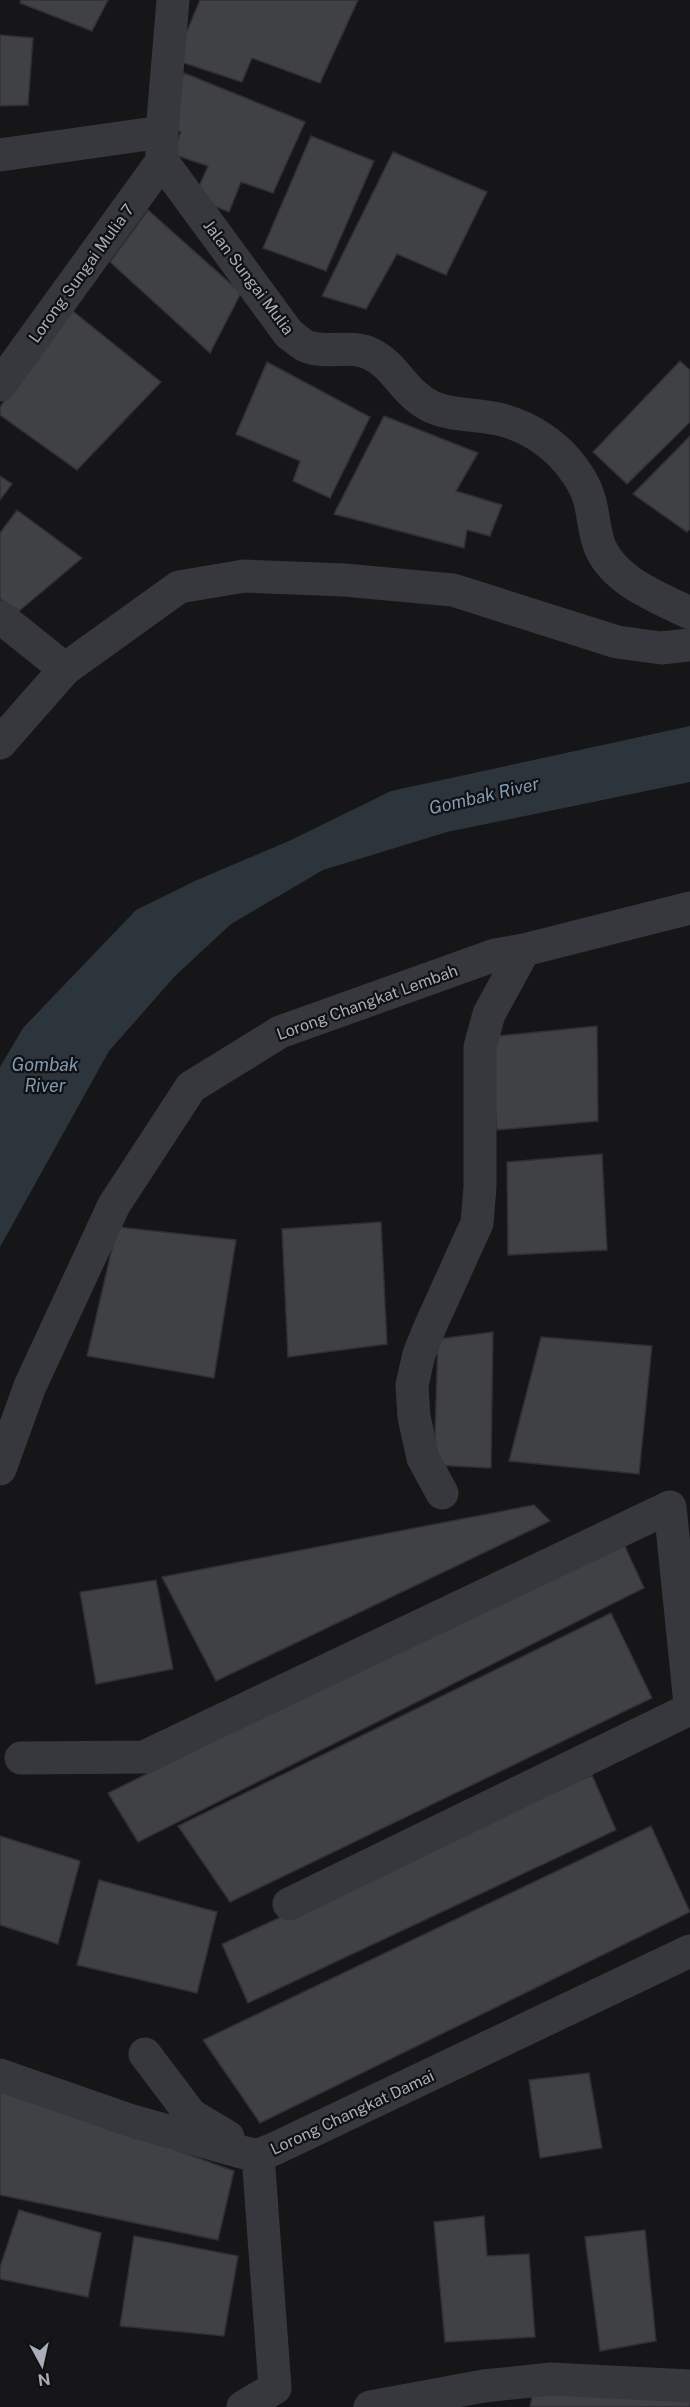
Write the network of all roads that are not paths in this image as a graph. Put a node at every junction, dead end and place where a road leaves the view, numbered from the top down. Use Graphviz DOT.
graph roads {
  1 [pos="173,0"];
  2 [pos="162,147"];
  3 [pos="0,155"];
  4 [pos="0,385"];
  5 [pos="690,613"];
  6 [pos="0,617"];
  7 [pos="690,645"];
  8 [pos="65,669"];
  9 [pos="0,743"];
  10 [pos="690,908"];
  11 [pos="524,950"];
  12 [pos="0,1469"];
  13 [pos="442,1493"];
  14 [pos="690,1704"];
  15 [pos="690,1709"];
  16 [pos="21,1758"];
  17 [pos="289,1904"];
  18 [pos="690,1951"];
  19 [pos="145,2054"];
  20 [pos="0,2075"];
  21 [pos="258,2155"];
  22 [pos="690,2386"];
  23 [pos="243,2407"];
  24 [pos="370,2407"];
  1 -- 2 [label="street"];
  2 -- 3 [label="street"];
  2 -- 4 [label="street, Lorong Sungai Mulia 7"];
  2 -- 5 [label="street, Jalan Sungai Mulia"];
  6 -- 8 [label="street"];
  7 -- 8 [label="street"];
  8 -- 9 [label="street"];
  10 -- 11 [label="street, Lorong Changkat Lembah"];
  11 -- 12 [label="street, Lorong Changkat Lembah"];
  11 -- 13 [label="street"];
  14 -- 16 [label="street"];
  15 -- 17 [label="street"];
  18 -- 21 [label="street, Lorong Changkat Damai"];
  19 -- 21 [label="street"];
  20 -- 21 [label="street"];
  21 -- 23 [label="street, Lorong Changkat Damai"];
  22 -- 24 [label="street"];
}
